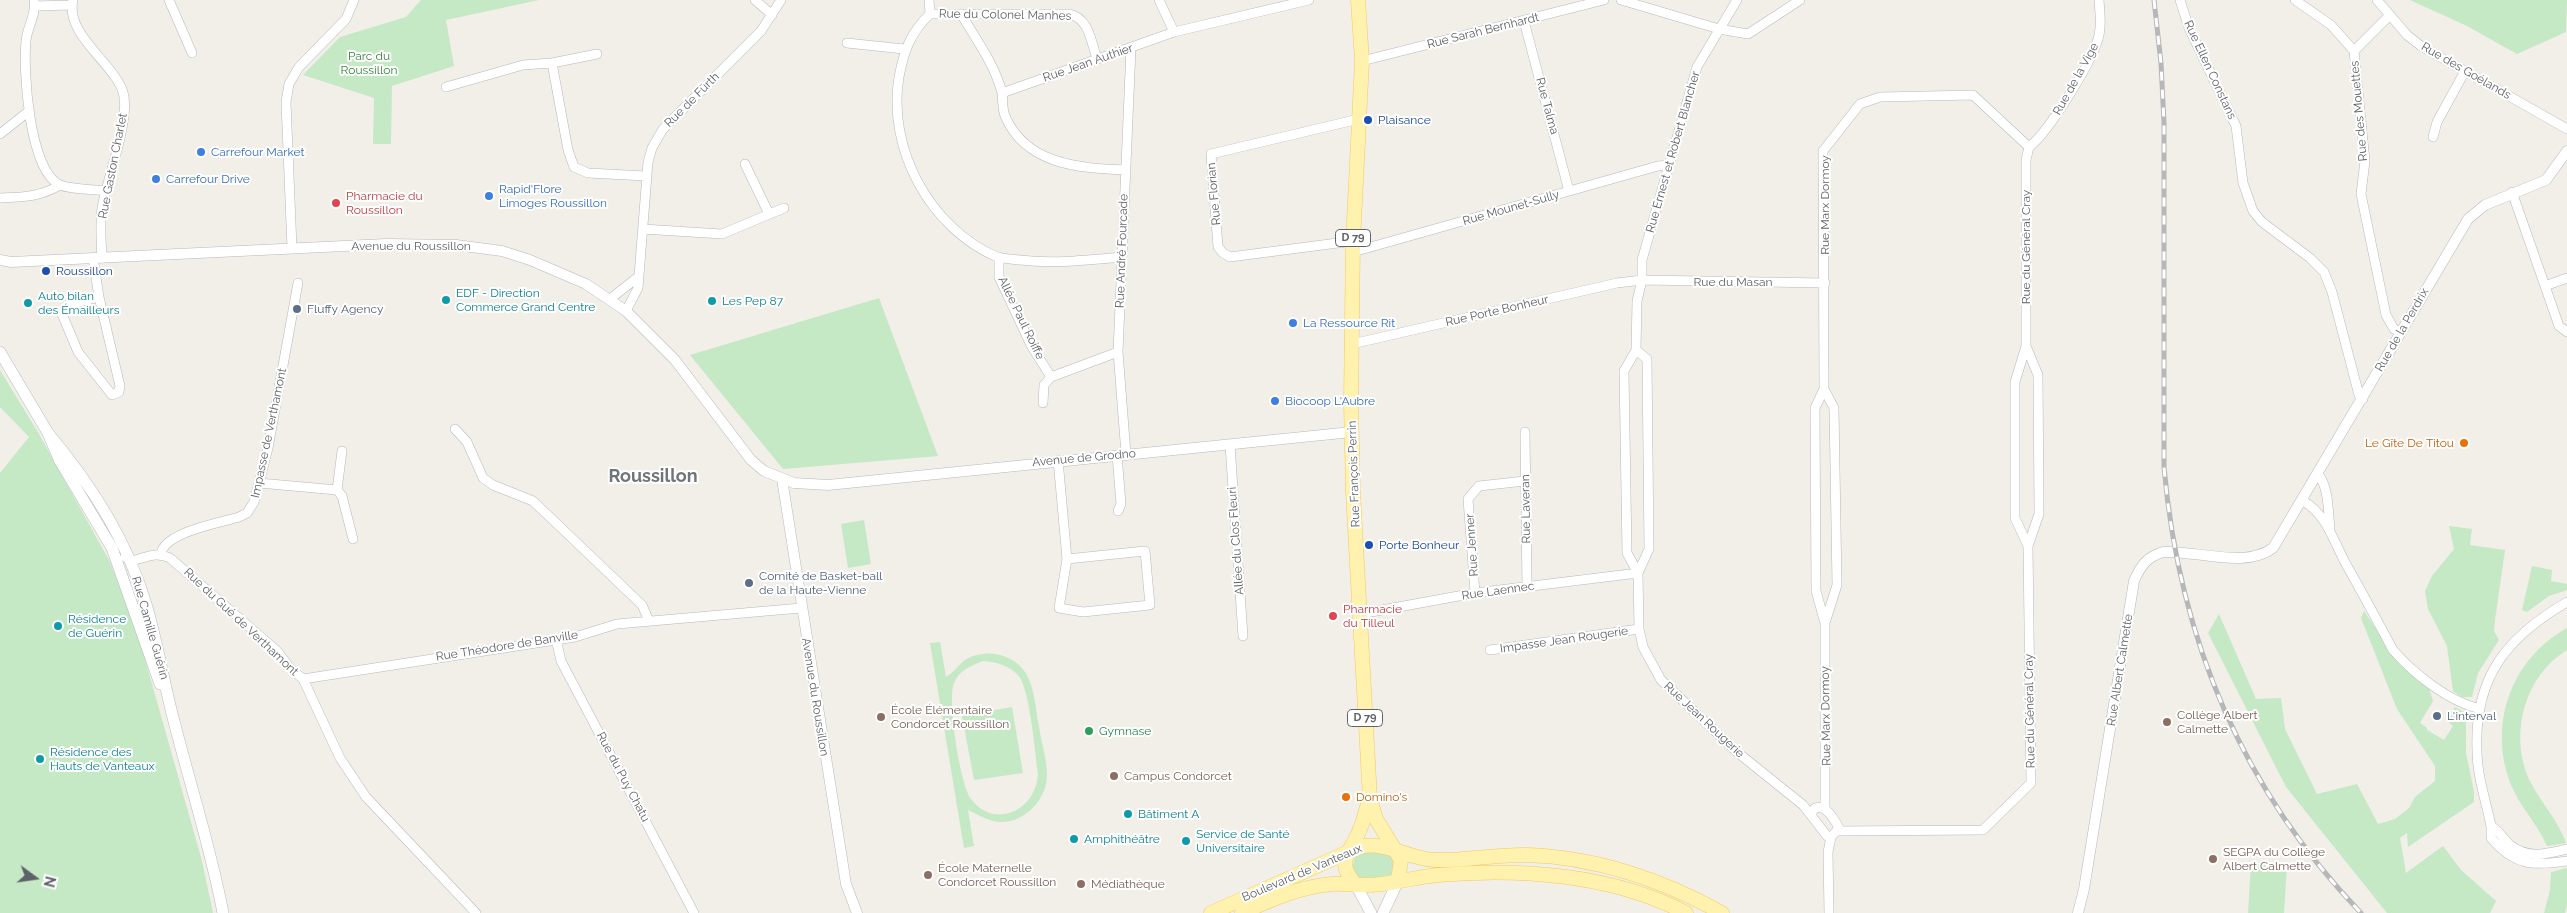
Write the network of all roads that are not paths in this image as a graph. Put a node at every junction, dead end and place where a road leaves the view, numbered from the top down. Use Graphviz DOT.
graph roads {
  1 [pos="169,0"];
  2 [pos="354,0"];
  3 [pos="755,0"];
  4 [pos="781,0"];
  5 [pos="928,0"];
  6 [pos="1158,0"];
  7 [pos="1309,0"];
  8 [pos="1358,0"];
  9 [pos="1604,0"];
  10 [pos="1621,0"];
  11 [pos="1737,0"];
  12 [pos="1800,0"];
  13 [pos="2099,0"];
  14 [pos="2180,0"];
  15 [pos="2295,0"];
  16 [pos="2377,0"];
  17 [pos="35,3"];
  18 [pos="72,3"];
  19 [pos="930,14"];
  20 [pos="961,14"];
  21 [pos="772,15"];
  22 [pos="2389,16"];
  23 [pos="1524,21"];
  24 [pos="1719,29"];
  25 [pos="1174,32"];
  26 [pos="847,43"];
  27 [pos="1131,48"];
  28 [pos="904,49"];
  29 [pos="2354,51"];
  30 [pos="192,53"];
  31 [pos="597,54"];
  32 [pos="1097,58"];
  33 [pos="1362,61"];
  34 [pos="552,63"];
  35 [pos="2465,71"];
  36 [pos="446,87"];
  37 [pos="1002,92"];
  38 [pos="29,111"];
  39 [pos="1359,119"];
  40 [pos="2567,128"];
  41 [pos="0,134"];
  42 [pos="2433,137"];
  43 [pos="2029,148"];
  44 [pos="2567,151"];
  45 [pos="745,164"];
  46 [pos="1669,165"];
  47 [pos="1126,170"];
  48 [pos="646,176"];
  49 [pos="60,185"];
  50 [pos="106,191"];
  51 [pos="1569,191"];
  52 [pos="2512,192"];
  53 [pos="0,198"];
  54 [pos="784,208"];
  55 [pos="769,214"];
  56 [pos="643,229"];
  57 [pos="1353,247"];
  58 [pos="292,248"];
  59 [pos="1122,257"];
  60 [pos="97,258"];
  61 [pos="998,258"];
  62 [pos="0,260"];
  63 [pos="11,262"];
  64 [pos="0,267"];
  65 [pos="638,278"];
  66 [pos="2567,278"];
  67 [pos="1642,280"];
  68 [pos="298,283"];
  69 [pos="1825,283"];
  70 [pos="2546,286"];
  71 [pos="99,297"];
  72 [pos="610,299"];
  73 [pos="626,311"];
  74 [pos="2400,332"];
  75 [pos="2567,332"];
  76 [pos="1352,344"];
  77 [pos="2026,346"];
  78 [pos="1636,350"];
  79 [pos="0,352"];
  80 [pos="1118,352"];
  81 [pos="1050,377"];
  82 [pos="1824,390"];
  83 [pos="2363,398"];
  84 [pos="1043,403"];
  85 [pos="455,429"];
  86 [pos="1352,432"];
  87 [pos="1525,432"];
  88 [pos="48,434"];
  89 [pos="1230,445"];
  90 [pos="342,451"];
  91 [pos="1121,455"];
  92 [pos="1058,460"];
  93 [pos="2318,474"];
  94 [pos="782,479"];
  95 [pos="1525,481"];
  96 [pos="259,483"];
  97 [pos="816,485"];
  98 [pos="337,490"];
  99 [pos="2303,500"];
  100 [pos="1118,511"];
  101 [pos="2331,531"];
  102 [pos="353,539"];
  103 [pos="2028,546"];
  104 [pos="112,548"];
  105 [pos="2272,548"];
  106 [pos="162,554"];
  107 [pos="1067,559"];
  108 [pos="131,561"];
  109 [pos="1638,573"];
  110 [pos="1527,586"];
  111 [pos="1475,593"];
  112 [pos="2567,602"];
  113 [pos="801,608"];
  114 [pos="1360,614"];
  115 [pos="649,622"];
  116 [pos="1825,623"];
  117 [pos="1639,629"];
  118 [pos="1243,636"];
  119 [pos="556,639"];
  120 [pos="1490,650"];
  121 [pos="303,679"];
  122 [pos="2480,709"];
  123 [pos="174,724"];
  124 [pos="1370,799"];
  125 [pos="1825,809"];
  126 [pos="1811,814"];
  127 [pos="2491,826"];
  128 [pos="1832,835"];
  129 [pos="1396,849"];
  130 [pos="2567,849"];
  131 [pos="1347,852"];
  132 [pos="2567,861"];
  133 [pos="216,873"];
  134 [pos="1398,881"];
  135 [pos="1356,885"];
  136 [pos="223,913"];
  137 [pos="231,913"];
  138 [pos="476,913"];
  139 [pos="694,913"];
  140 [pos="856,913"];
  141 [pos="1210,913"];
  142 [pos="1242,913"];
  143 [pos="1371,913"];
  144 [pos="1383,913"];
  145 [pos="1686,913"];
  146 [pos="1722,913"];
  147 [pos="1830,913"];
  148 [pos="2078,913"];
  1 -- 30 [label="street"];
  2 -- 58 [label="street"];
  3 -- 21 [label="street"];
  4 -- 21 [label="street, Rue de Fürth"];
  5 -- 19 [label="street, Rue du Colonel Manhes"];
  6 -- 25 [label="street"];
  7 -- 25 [label="street, Rue Jean Authier"];
  8 -- 33 [label="main road, Rue François Perrin / D 79"];
  9 -- 23 [label="street, Rue Sarah Bernhardt"];
  10 -- 24 [label="street"];
  11 -- 24 [label="street, Rue Ernest et Robert Blancher"];
  12 -- 24 [label="street"];
  13 -- 43 [label="street, Rue de la Vige"];
  14 -- 83 [label="street, Rue Ellen Constans"];
  15 -- 29 [label="street, Rue des Mouettes"];
  16 -- 22 [label="street, Rue des Goélands"];
  17 -- 18 [label="street"];
  17 -- 38 [label="street"];
  18 -- 50 [label="street, Rue Gaston Charlet"];
  19 -- 20 [label="street, Rue du Colonel Manhes"];
  19 -- 28 [label="street"];
  20 -- 32 [label="street, Rue du Colonel Manhes"];
  20 -- 37 [label="street"];
  21 -- 48 [label="street, Rue de Fürth"];
  22 -- 29 [label="street"];
  22 -- 35 [label="street, Rue des Goélands"];
  23 -- 33 [label="street, Rue Sarah Bernhardt"];
  23 -- 51 [label="street, Rue Talma"];
  24 -- 46 [label="street, Rue Ernest et Robert Blancher"];
  25 -- 27 [label="street, Rue Jean Authier"];
  26 -- 28 [label="street"];
  27 -- 32 [label="street, Rue Jean Authier"];
  27 -- 47 [label="street, Rue André Fourcade"];
  28 -- 61 [label="street"];
  29 -- 74 [label="street, Rue des Mouettes"];
  31 -- 34 [label="street"];
  32 -- 37 [label="street, Rue Jean Authier"];
  33 -- 39 [label="main road, Rue François Perrin / D 79"];
  34 -- 36 [label="street"];
  34 -- 48 [label="street"];
  35 -- 40 [label="street, Rue des Goélands"];
  35 -- 42 [label="street"];
  37 -- 47 [label="street"];
  38 -- 41 [label="street"];
  38 -- 49 [label="street"];
  39 -- 57 [label="main road, Rue François Perrin / D 79"];
  39 -- 57 [label="street, Rue Florian"];
  43 -- 69 [label="street, Rue Marx Dormoy"];
  43 -- 77 [label="street, Rue du Général Cray"];
  44 -- 52 [label="street, Rue de la Perdrix"];
  45 -- 55 [label="street"];
  46 -- 51 [label="street, Rue Mounet-Sully"];
  46 -- 67 [label="street, Rue Ernest et Robert Blancher"];
  47 -- 59 [label="street, Rue André Fourcade"];
  48 -- 56 [label="street, Rue de Fürth"];
  49 -- 50 [label="street"];
  49 -- 53 [label="street"];
  50 -- 60 [label="street, Rue Gaston Charlet"];
  51 -- 57 [label="street, Rue Mounet-Sully"];
  52 -- 70 [label="street"];
  52 -- 74 [label="street, Rue de la Perdrix"];
  54 -- 55 [label="street"];
  55 -- 56 [label="street"];
  56 -- 65 [label="street, Rue de Fürth"];
  57 -- 76 [label="main road, Rue François Perrin / D 79"];
  58 -- 60 [label="street, Avenue du Roussillon"];
  58 -- 72 [label="street, Avenue du Roussillon"];
  59 -- 61 [label="street"];
  59 -- 80 [label="street, Rue André Fourcade"];
  60 -- 63 [label="street, Avenue du Roussillon"];
  60 -- 71 [label="street, Rue Gaston Charlet"];
  61 -- 81 [label="street, Allée Paul Roiffe"];
  62 -- 63 [label="street, Avenue du Roussillon"];
  63 -- 64 [label="street, Avenue du Roussillon"];
  65 -- 72 [label="street"];
  65 -- 73 [label="street, Rue de Fürth"];
  66 -- 70 [label="street"];
  67 -- 69 [label="street, Rue du Masan"];
  67 -- 76 [label="street, Rue Porte Bonheur"];
  67 -- 78 [label="street, Rue Jean Rougerie"];
  68 -- 96 [label="street, Impasse de Verthamont"];
  69 -- 82 [label="street, Rue Marx Dormoy"];
  70 -- 75 [label="street"];
  71 -- 71 [label="street, Rue Gaston Charlet"];
  72 -- 73 [label="street, Avenue du Roussillon"];
  73 -- 94 [label="street, Avenue du Roussillon"];
  74 -- 83 [label="street, Rue de la Perdrix"];
  76 -- 86 [label="main road, Rue François Perrin / D 79"];
  77 -- 103 [label="street, Rue du Général Cray"];
  77 -- 103 [label="street, Rue du Général Cray"];
  78 -- 109 [label="street, Rue Jean Rougerie"];
  78 -- 109 [label="street, Rue Jean Rougerie"];
  79 -- 88 [label="main road"];
  80 -- 81 [label="street"];
  80 -- 91 [label="street, Rue André Fourcade"];
  81 -- 84 [label="street"];
  82 -- 116 [label="street, Rue Marx Dormoy"];
  82 -- 116 [label="street, Rue Marx Dormoy"];
  83 -- 93 [label="street, Rue de la Perdrix"];
  85 -- 115 [label="street"];
  86 -- 89 [label="street, Avenue de Grodno"];
  86 -- 114 [label="main road, Rue François Perrin / D 79"];
  87 -- 95 [label="street, Rue Laveran"];
  88 -- 104 [label="main road"];
  88 -- 108 [label="main road"];
  89 -- 91 [label="street, Avenue de Grodno"];
  89 -- 118 [label="street, Allée du Clos Fleuri"];
  90 -- 98 [label="street"];
  91 -- 92 [label="street, Avenue de Grodno"];
  91 -- 100 [label="street, Rue André Fourcade"];
  92 -- 97 [label="street, Avenue de Grodno"];
  92 -- 107 [label="street"];
  93 -- 99 [label="street, Rue de la Perdrix"];
  93 -- 101 [label="street"];
  94 -- 97 [label="street, Avenue du Roussillon"];
  94 -- 113 [label="street, Avenue du Roussillon"];
  95 -- 110 [label="street, Rue Laveran"];
  95 -- 111 [label="street, Rue Jenner"];
  96 -- 98 [label="street"];
  96 -- 106 [label="street, Impasse de Verthamont"];
  98 -- 102 [label="street"];
  99 -- 101 [label="street"];
  99 -- 105 [label="street, Rue de la Perdrix"];
  101 -- 122 [label="street"];
  103 -- 128 [label="street, Rue du Général Cray"];
  104 -- 108 [label="street, Rue Camille Guérin"];
  104 -- 123 [label="main road, Rue Camille Guérin"];
  105 -- 148 [label="street, Rue Albert Calmette"];
  106 -- 108 [label="street"];
  106 -- 121 [label="street, Rue du Gué de Verthamont"];
  107 -- 107 [label="street"];
  108 -- 123 [label="main road, Rue Camille Guérin"];
  109 -- 110 [label="street, Rue Laennec"];
  109 -- 117 [label="street, Rue Jean Rougerie"];
  110 -- 111 [label="street, Rue Laennec"];
  111 -- 114 [label="street, Rue Laennec"];
  112 -- 122 [label="street"];
  113 -- 115 [label="street, Rue Théodore de Banville"];
  113 -- 140 [label="street, Avenue du Roussillon"];
  114 -- 124 [label="main road, Rue François Perrin / D 79"];
  115 -- 119 [label="street, Rue Théodore de Banville"];
  116 -- 125 [label="street, Rue Marx Dormoy"];
  117 -- 120 [label="street, Impasse Jean Rougerie"];
  117 -- 126 [label="street, Rue Jean Rougerie"];
  119 -- 121 [label="street, Rue Théodore de Banville"];
  119 -- 139 [label="street, Rue du Puy Chatu"];
  121 -- 138 [label="street, Rue du Gué de Verthamont"];
  122 -- 127 [label="street"];
  123 -- 133 [label="main road, Rue Camille Guérin"];
  124 -- 129 [label="main road, Rue François Perrin"];
  124 -- 131 [label="main road, Rue François Perrin"];
  125 -- 126 [label="street"];
  125 -- 128 [label="street"];
  126 -- 128 [label="street, Rue Jean Rougerie"];
  127 -- 130 [label="street"];
  127 -- 132 [label="street"];
  128 -- 147 [label="street"];
  129 -- 131 [label="main road, Boulevard de Vanteaux"];
  129 -- 134 [label="main road, Rue François Perrin"];
  129 -- 146 [label="main road, Boulevard de Vanteaux"];
  131 -- 135 [label="main road"];
  131 -- 141 [label="main road, Boulevard de Vanteaux"];
  133 -- 136 [label="main road, Rue Camille Guérin"];
  133 -- 137 [label="main road, Rue Camille Guérin"];
  134 -- 135 [label="main road, Boulevard de Vanteaux"];
  134 -- 144 [label="main road, Rue François Perrin"];
  134 -- 145 [label="main road, Boulevard de Vanteaux"];
  135 -- 142 [label="main road, Boulevard de Vanteaux"];
  135 -- 143 [label="main road"];
}
